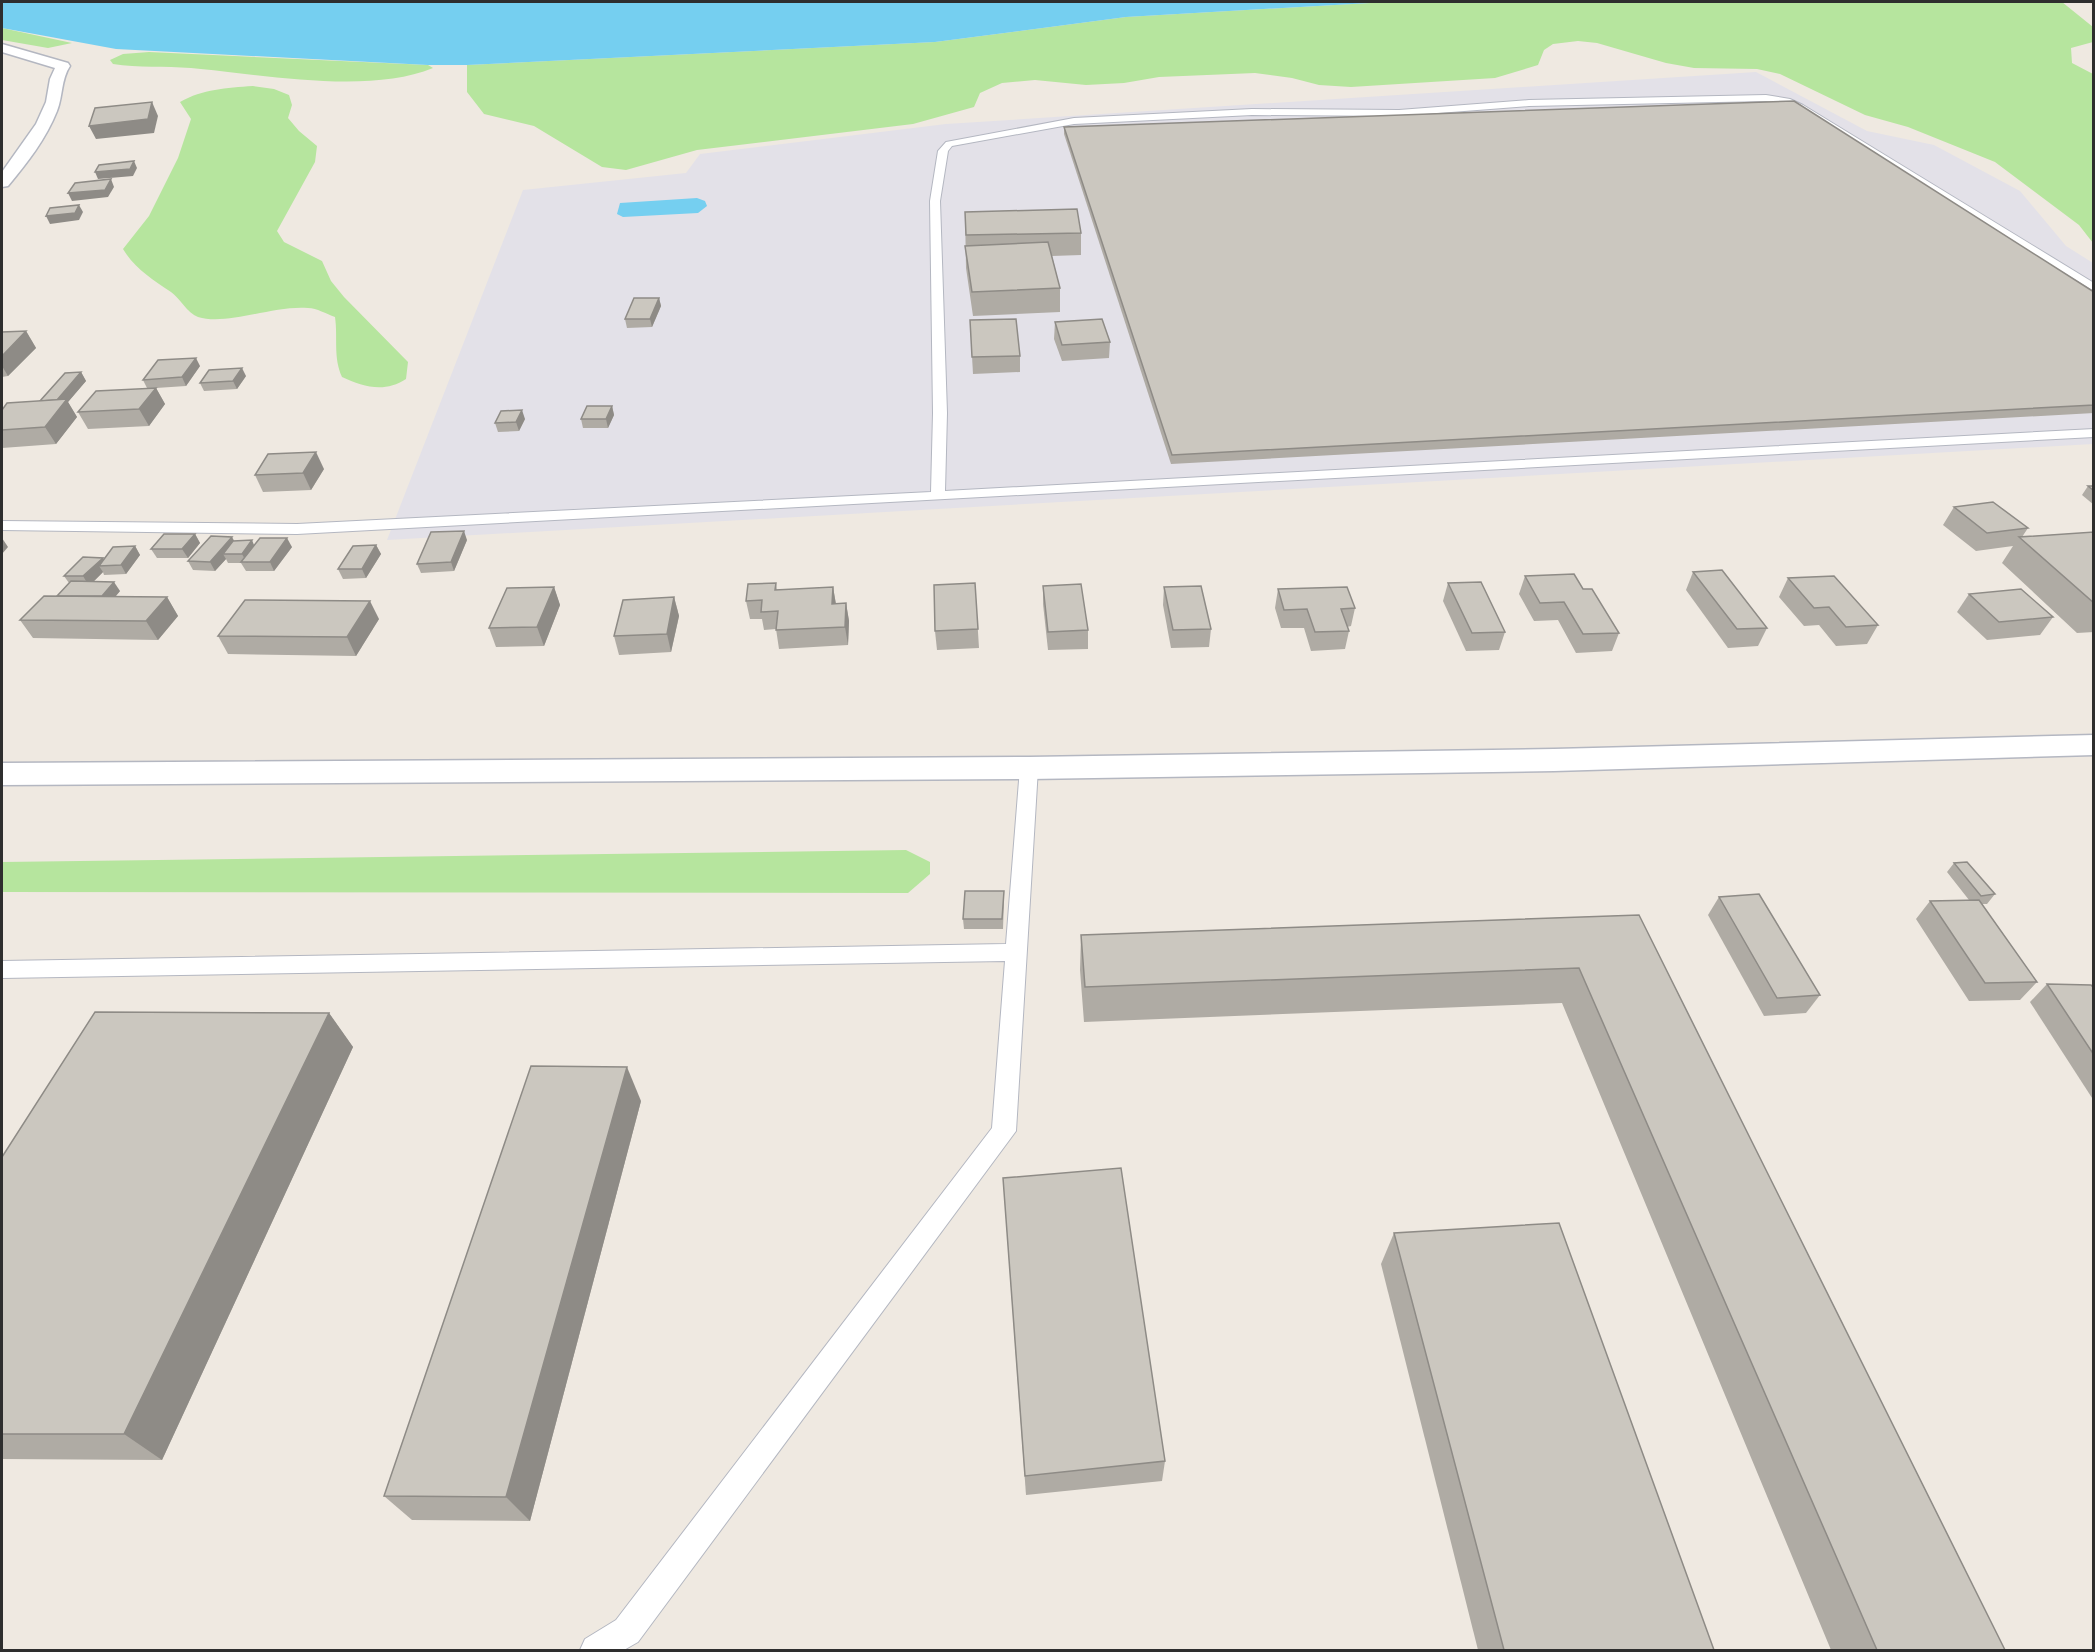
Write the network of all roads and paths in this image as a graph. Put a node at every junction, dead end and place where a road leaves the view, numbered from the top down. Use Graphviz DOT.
graph roads {
  1 [pos="2089,2"];
  2 [pos="2094,3"];
  3 [pos="2,48"];
  4 [pos="2,182"];
  5 [pos="2094,288"];
  6 [pos="2094,433"];
  7 [pos="938,496"];
  8 [pos="2,526"];
  9 [pos="2094,746"];
  10 [pos="1029,768"];
  11 [pos="2,774"];
  12 [pos="1016,952"];
  13 [pos="2,970"];
  14 [pos="596,1650"];
  1 -- 2 [label="path"];
  3 -- 4 [label="main road"];
  5 -- 7 [label="lane"];
  6 -- 7 [label="lane"];
  7 -- 8 [label="lane"];
  9 -- 10 [label="main road"];
  10 -- 11 [label="main road"];
  10 -- 12 [label="lane"];
  12 -- 13 [label="lane"];
  12 -- 14 [label="lane"];
}
